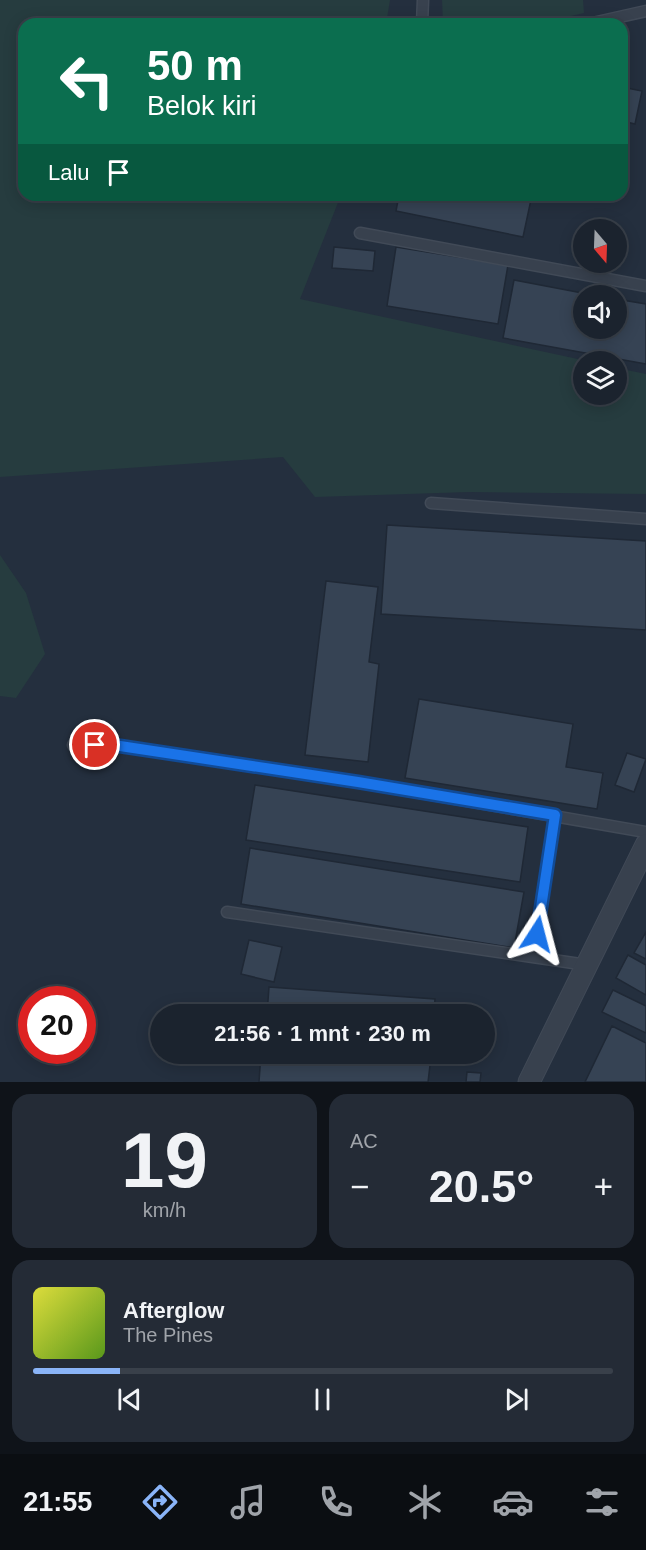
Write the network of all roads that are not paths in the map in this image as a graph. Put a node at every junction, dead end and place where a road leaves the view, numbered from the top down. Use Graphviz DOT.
graph roads {
  1 [pos="423,0"];
  2 [pos="646,11"];
  3 [pos="423,18"];
  4 [pos="615,18"];
  5 [pos="360,233"];
  6 [pos="646,286"];
  7 [pos="430,503"];
  8 [pos="646,519"];
  9 [pos="73,745"];
  10 [pos="555,815"];
  11 [pos="646,832"];
  12 [pos="646,845"];
  13 [pos="227,912"];
  14 [pos="533,957"];
  15 [pos="586,965"];
  16 [pos="529,1082"];
  1 -- 3 [label="lane"];
  2 -- 4 [label="lane"];
  5 -- 6 [label="lane"];
  7 -- 8 [label="lane"];
  9 -- 10 [label="lane"];
  10 -- 11 [label="lane"];
  10 -- 14 [label="lane"];
  12 -- 15 [label="street"];
  13 -- 14 [label="lane"];
  14 -- 15 [label="lane"];
  15 -- 16 [label="street"];
}
